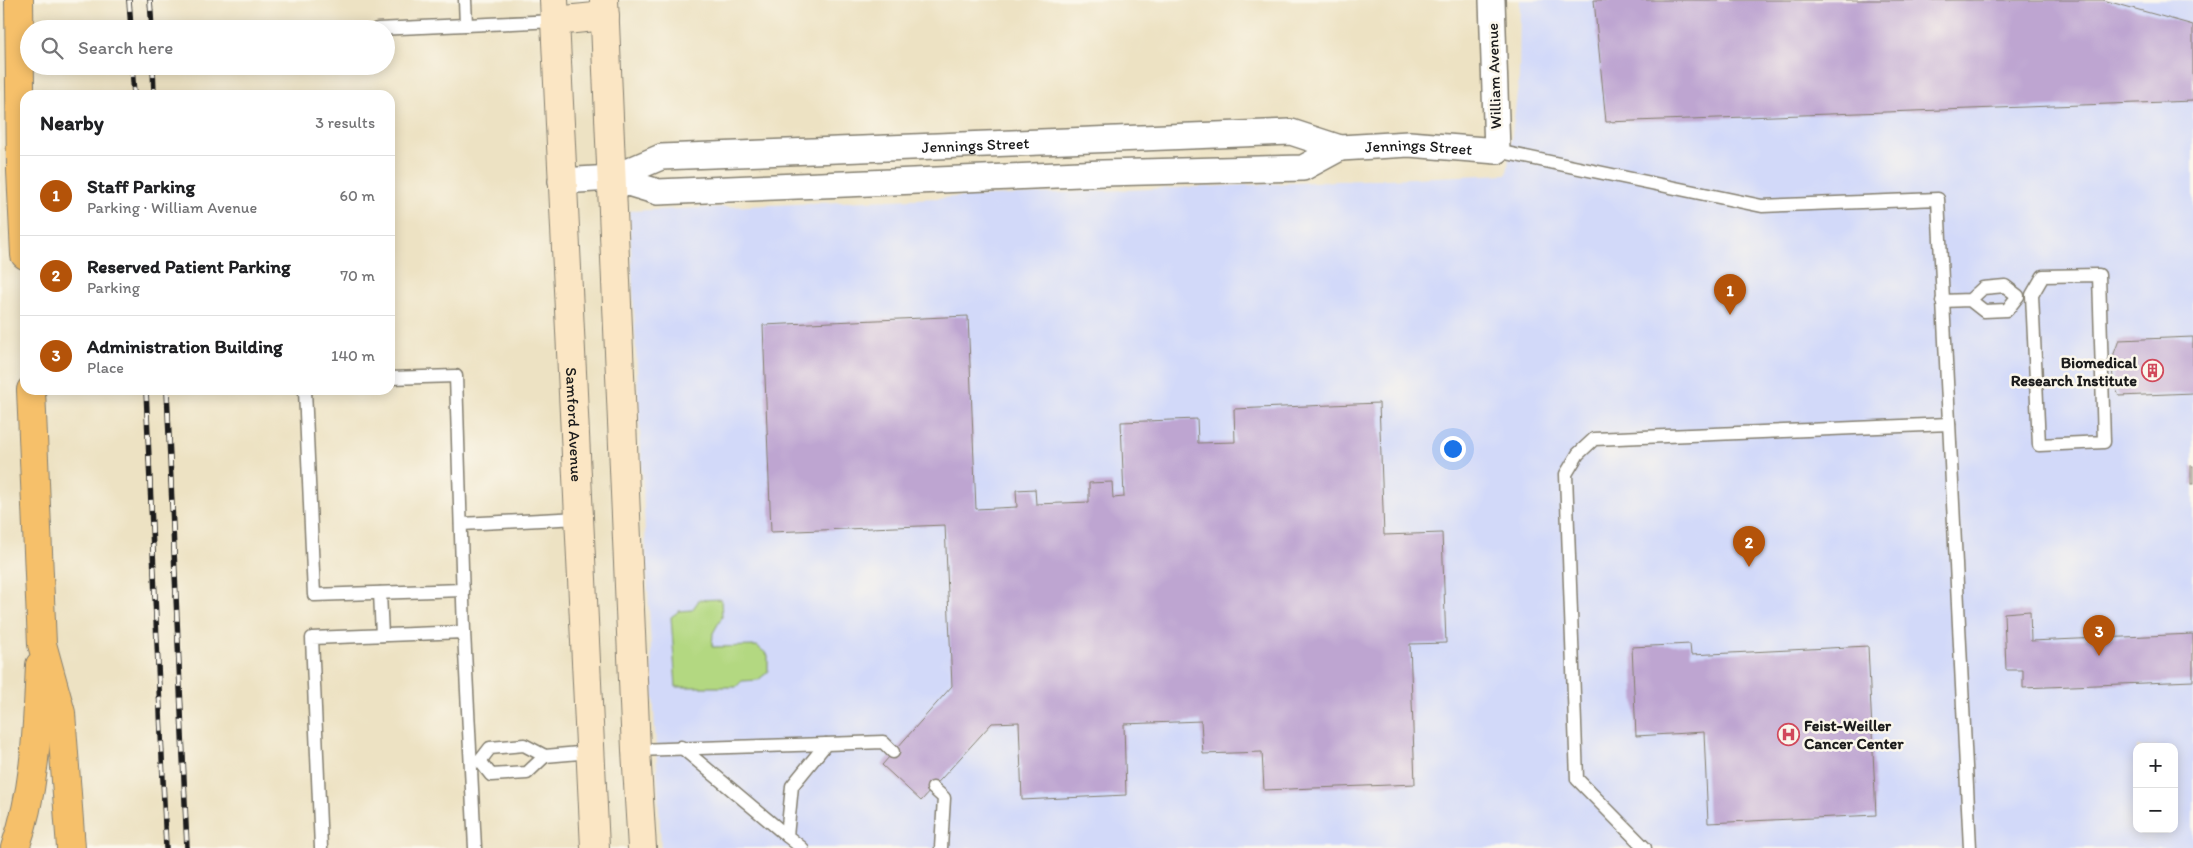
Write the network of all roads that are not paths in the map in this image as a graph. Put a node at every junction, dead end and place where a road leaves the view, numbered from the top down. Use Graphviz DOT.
graph roads {
  1 [pos="19,0"];
  2 [pos="465,0"];
  3 [pos="1492,0"];
  4 [pos="604,8"];
  5 [pos="554,11"];
  6 [pos="466,25"];
  7 [pos="395,28"];
  8 [pos="20,90"];
  9 [pos="1104,139"];
  10 [pos="1340,148"];
  11 [pos="1497,151"];
  12 [pos="1103,173"];
  13 [pos="612,178"];
  14 [pos="561,181"];
  15 [pos="2032,295"];
  16 [pos="2018,296"];
  17 [pos="1970,300"];
  18 [pos="1942,301"];
  19 [pos="395,378"];
  20 [pos="31,395"];
  21 [pos="305,395"];
  22 [pos="1949,424"];
  23 [pos="579,518"];
  24 [pos="461,524"];
  25 [pos="463,590"];
  26 [pos="380,593"];
  27 [pos="464,632"];
  28 [pos="382,635"];
  29 [pos="42,644"];
  30 [pos="826,744"];
  31 [pos="681,747"];
  32 [pos="636,750"];
  33 [pos="592,752"];
  34 [pos="894,752"];
  35 [pos="545,756"];
  36 [pos="476,761"];
  37 [pos="933,788"];
  38 [pos="787,836"];
  39 [pos="592,841"];
  40 [pos="15,848"];
  41 [pos="70,848"];
  42 [pos="322,848"];
  43 [pos="475,848"];
  44 [pos="642,848"];
  45 [pos="802,848"];
  46 [pos="941,848"];
  47 [pos="1645,848"];
  48 [pos="1970,848"];
  1 -- 8 [label="highway"];
  2 -- 6 [label="lane"];
  3 -- 11 [label="street, William Avenue"];
  4 -- 5 [label="street"];
  4 -- 13 [label="street"];
  5 -- 6 [label="lane"];
  5 -- 14 [label="street, Samford Avenue"];
  6 -- 7 [label="lane"];
  9 -- 10 [label="street, Jennings Street"];
  9 -- 12 [label="street"];
  9 -- 13 [label="street, Jennings Street"];
  10 -- 11 [label="street, Jennings Street"];
  10 -- 12 [label="street, Jennings Street"];
  11 -- 18 [label="lane"];
  12 -- 13 [label="street, Jennings Street"];
  13 -- 14 [label="street, Jennings Street"];
  13 -- 32 [label="street"];
  14 -- 23 [label="street, Samford Avenue"];
  15 -- 15 [label="lane"];
  15 -- 16 [label="lane"];
  16 -- 17 [label="lane"];
  16 -- 17 [label="lane"];
  17 -- 18 [label="lane"];
  18 -- 22 [label="lane"];
  19 -- 24 [label="lane"];
  20 -- 29 [label="highway"];
  21 -- 26 [label="lane"];
  22 -- 47 [label="lane"];
  22 -- 48 [label="lane"];
  23 -- 24 [label="lane"];
  23 -- 33 [label="street, Samford Avenue"];
  24 -- 25 [label="lane"];
  25 -- 26 [label="lane"];
  25 -- 27 [label="lane"];
  26 -- 28 [label="lane"];
  27 -- 28 [label="lane"];
  27 -- 36 [label="lane"];
  28 -- 42 [label="lane"];
  29 -- 40 [label="highway"];
  29 -- 41 [label="highway"];
  30 -- 31 [label="lane"];
  30 -- 34 [label="lane"];
  30 -- 38 [label="lane"];
  31 -- 32 [label="lane"];
  31 -- 38 [label="lane"];
  32 -- 33 [label="street"];
  32 -- 44 [label="street"];
  33 -- 35 [label="lane"];
  33 -- 39 [label="street, Samford Avenue"];
  35 -- 36 [label="lane"];
  35 -- 36 [label="lane"];
  36 -- 43 [label="lane"];
  37 -- 46 [label="lane"];
  38 -- 45 [label="lane"];
}
